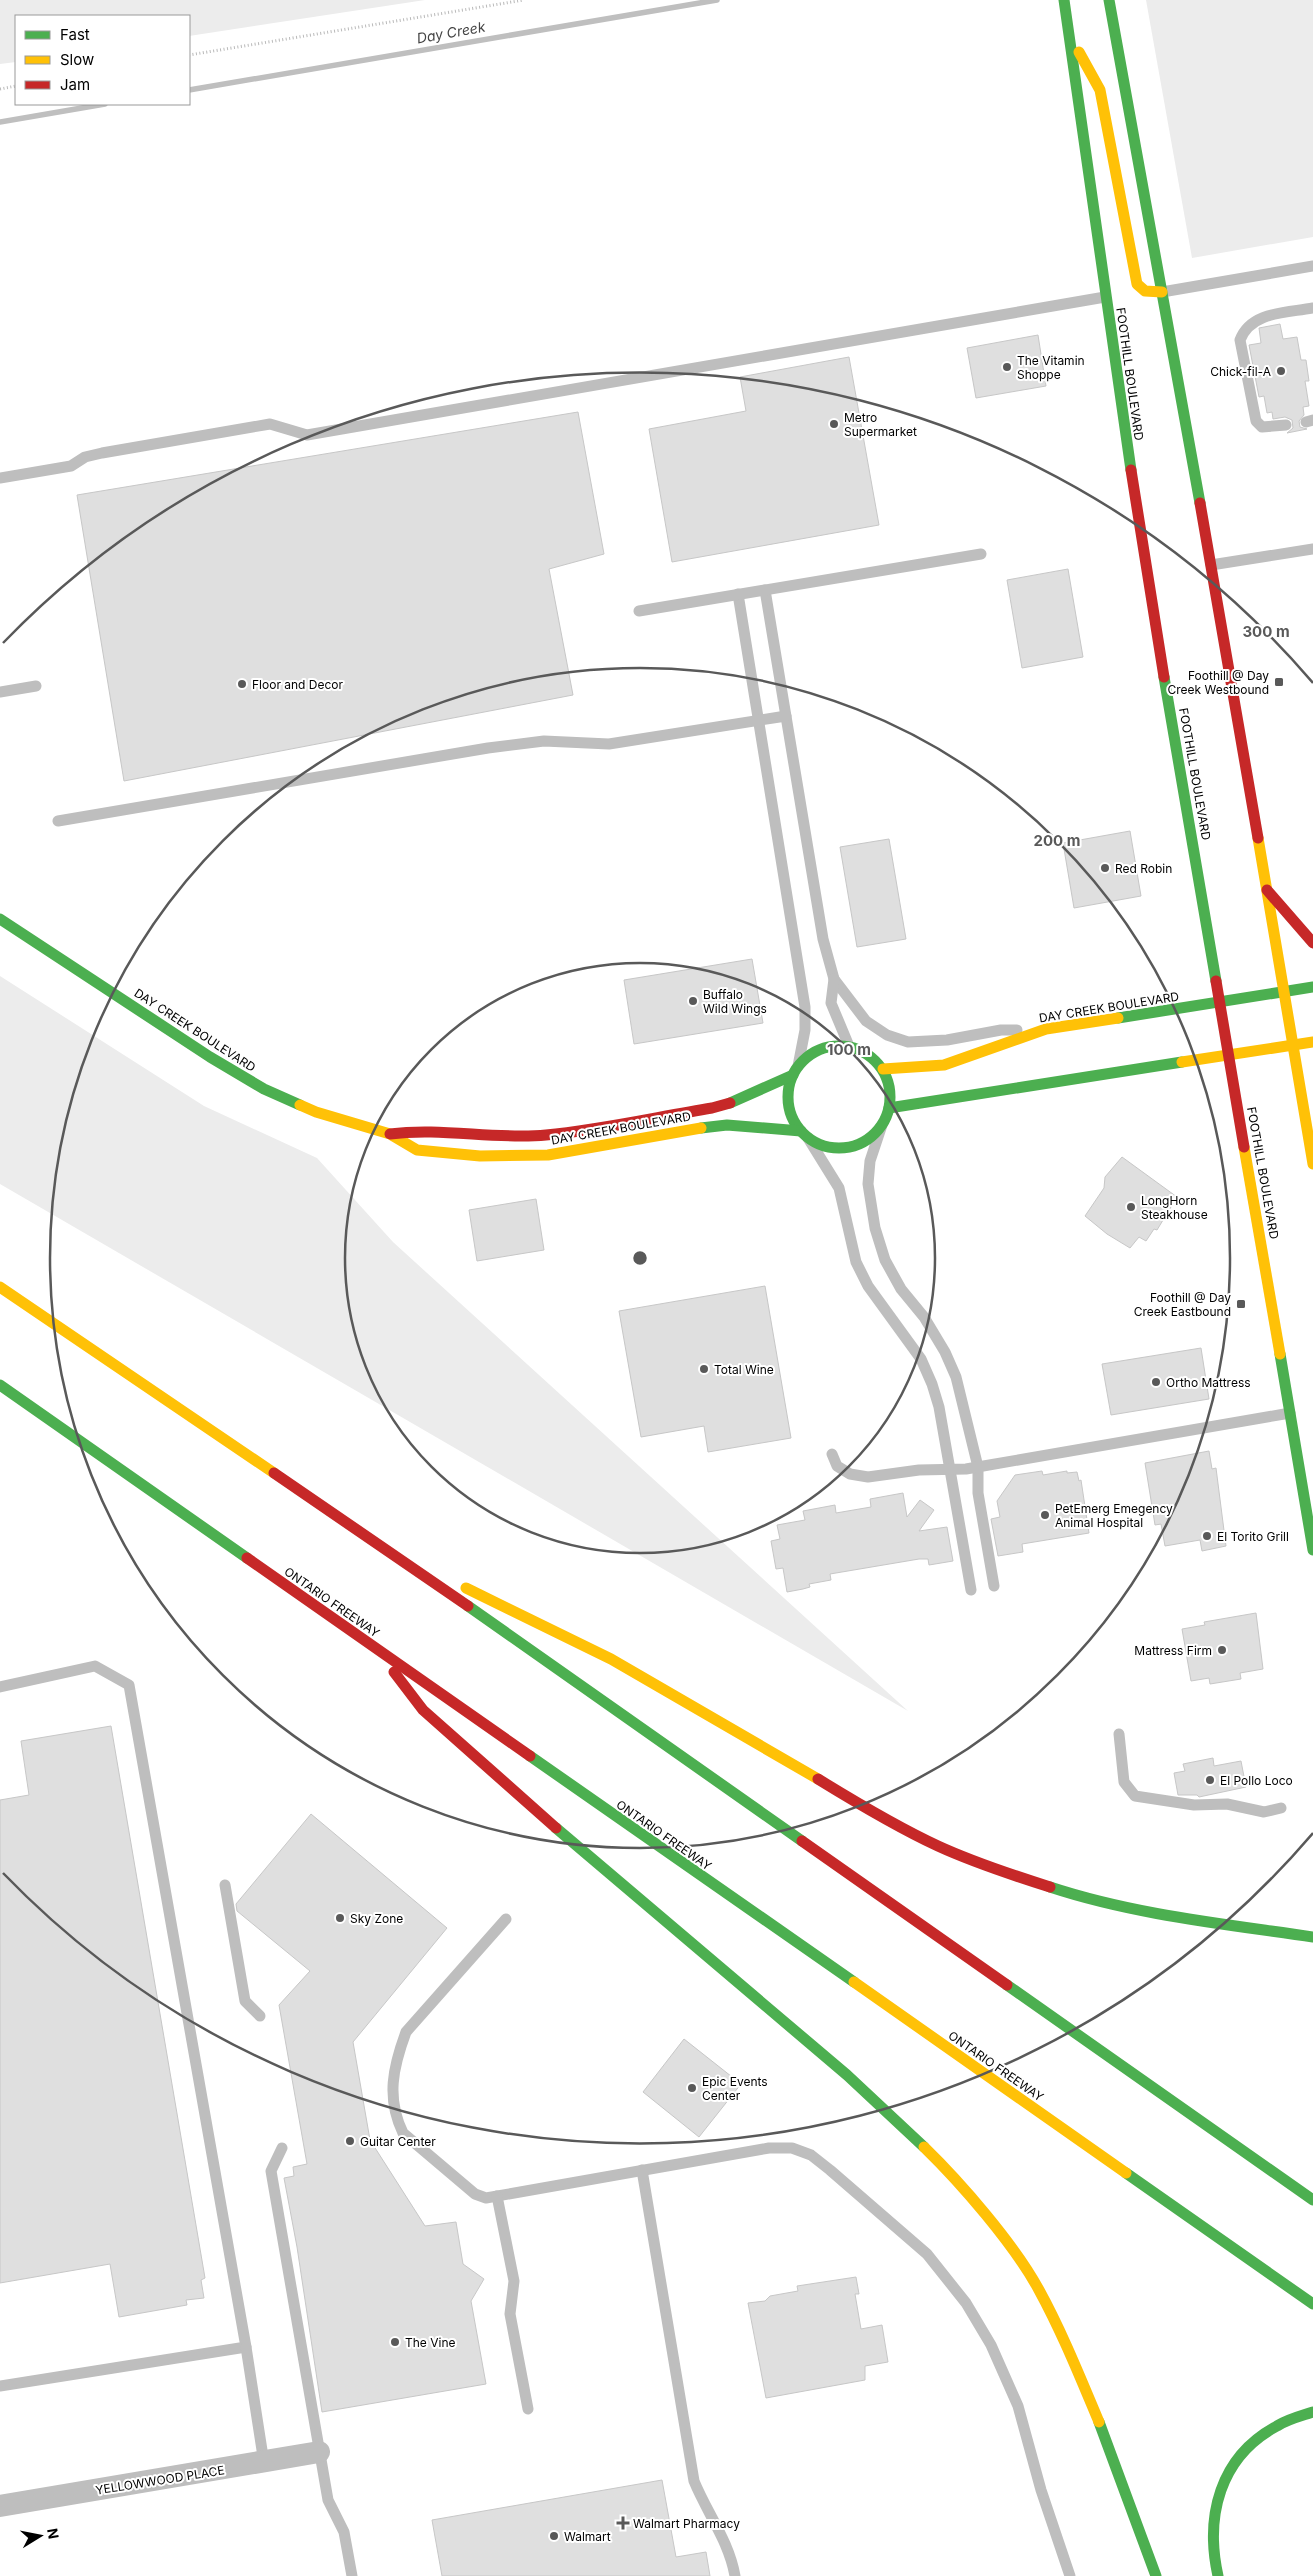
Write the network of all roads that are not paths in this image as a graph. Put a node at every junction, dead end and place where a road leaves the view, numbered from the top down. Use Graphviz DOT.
graph roads {
  1 [pos="1064,0"];
  2 [pos="1109,0"];
  3 [pos="1071,38"];
  4 [pos="1313,266"];
  5 [pos="1162,292"];
  6 [pos="1105,297"];
  7 [pos="1313,308"];
  8 [pos="1286,425"];
  9 [pos="0,478"];
  10 [pos="1313,549"];
  11 [pos="981,554"];
  12 [pos="1211,565"];
  13 [pos="765,590"];
  14 [pos="738,594"];
  15 [pos="639,611"];
  16 [pos="36,686"];
  17 [pos="0,692"];
  18 [pos="786,716"];
  19 [pos="758,720"];
  20 [pos="58,821"];
  21 [pos="1267,890"];
  22 [pos="0,919"];
  23 [pos="1313,943"];
  24 [pos="834,979"];
  25 [pos="1313,987"];
  26 [pos="1284,992"];
  27 [pos="1220,1003"];
  28 [pos="1046,1029"];
  29 [pos="1313,1042"];
  30 [pos="1292,1045"];
  31 [pos="849,1046"];
  32 [pos="1228,1055"];
  33 [pos="795,1070"];
  34 [pos="883,1070"];
  35 [pos="889,1108"];
  36 [pos="882,1126"];
  37 [pos="390,1134"];
  38 [pos="804,1135"];
  39 [pos="1311,1136"];
  40 [pos="1313,1164"];
  41 [pos="0,1287"];
  42 [pos="0,1385"];
  43 [pos="1290,1413"];
  44 [pos="832,1454"];
  45 [pos="978,1467"];
  46 [pos="949,1469"];
  47 [pos="388,1550"];
  48 [pos="1313,1550"];
  49 [pos="994,1586"];
  50 [pos="971,1590"];
  51 [pos="380,1652"];
  52 [pos="0,1688"];
  53 [pos="1119,1734"];
  54 [pos="1281,1808"];
  55 [pos="225,1885"];
  56 [pos="506,1918"];
  57 [pos="1313,1937"];
  58 [pos="260,2016"];
  59 [pos="282,2148"];
  60 [pos="642,2170"];
  61 [pos="497,2196"];
  62 [pos="1313,2200"];
  63 [pos="1313,2304"];
  64 [pos="246,2347"];
  65 [pos="0,2386"];
  66 [pos="528,2409"];
  67 [pos="1313,2412"];
  68 [pos="319,2452"];
  69 [pos="264,2463"];
  70 [pos="0,2506"];
  71 [pos="352,2576"];
  72 [pos="735,2576"];
  73 [pos="1070,2576"];
  74 [pos="1156,2576"];
  75 [pos="1218,2576"];
  1 -- 3 [label="main road, FOOTHILL BOULEVARD"];
  2 -- 5 [label="main road"];
  3 -- 5 [label="main road"];
  3 -- 6 [label="main road, FOOTHILL BOULEVARD"];
  4 -- 5 [label="lane"];
  5 -- 12 [label="main road"];
  6 -- 9 [label="lane"];
  6 -- 27 [label="main road, FOOTHILL BOULEVARD"];
  7 -- 8 [label="lane"];
  10 -- 12 [label="lane"];
  11 -- 13 [label="lane"];
  12 -- 21 [label="main road"];
  13 -- 14 [label="lane"];
  13 -- 18 [label="lane"];
  14 -- 15 [label="lane"];
  14 -- 19 [label="lane"];
  16 -- 17 [label="lane"];
  18 -- 19 [label="lane"];
  18 -- 24 [label="lane"];
  19 -- 20 [label="lane"];
  19 -- 33 [label="lane"];
  21 -- 23 [label="main road"];
  21 -- 26 [label="main road"];
  22 -- 37 [label="main road, DAY CREEK BOULEVARD"];
  24 -- 28 [label="lane"];
  24 -- 31 [label="lane"];
  25 -- 26 [label="main road, DAY CREEK BOULEVARD"];
  26 -- 27 [label="main road, DAY CREEK BOULEVARD"];
  26 -- 30 [label="main road"];
  27 -- 28 [label="main road, DAY CREEK BOULEVARD"];
  27 -- 32 [label="main road, FOOTHILL BOULEVARD"];
  28 -- 34 [label="main road, DAY CREEK BOULEVARD"];
  29 -- 30 [label="main road"];
  30 -- 32 [label="main road"];
  30 -- 39 [label="main road"];
  31 -- 33 [label="main road"];
  31 -- 34 [label="main road"];
  32 -- 35 [label="main road"];
  32 -- 43 [label="main road, FOOTHILL BOULEVARD"];
  33 -- 37 [label="main road, DAY CREEK BOULEVARD"];
  33 -- 38 [label="main road"];
  34 -- 35 [label="main road"];
  35 -- 36 [label="main road"];
  36 -- 38 [label="main road"];
  36 -- 45 [label="lane"];
  37 -- 38 [label="main road, DAY CREEK BOULEVARD"];
  38 -- 46 [label="lane"];
  39 -- 40 [label="main road"];
  41 -- 47 [label="main road"];
  42 -- 51 [label="main road, ONTARIO FREEWAY"];
  43 -- 45 [label="lane"];
  43 -- 48 [label="main road, FOOTHILL BOULEVARD"];
  44 -- 46 [label="lane"];
  45 -- 46 [label="lane"];
  45 -- 49 [label="lane"];
  46 -- 50 [label="lane"];
  47 -- 57 [label="main road"];
  47 -- 62 [label="main road"];
  51 -- 63 [label="main road, ONTARIO FREEWAY"];
  51 -- 74 [label="main road"];
  52 -- 64 [label="lane"];
  53 -- 54 [label="lane"];
  55 -- 58 [label="lane"];
  56 -- 61 [label="lane"];
  59 -- 68 [label="lane"];
  60 -- 61 [label="lane"];
  60 -- 72 [label="lane"];
  60 -- 73 [label="lane"];
  61 -- 66 [label="lane"];
  64 -- 65 [label="lane"];
  64 -- 69 [label="lane"];
  67 -- 75 [label="main road"];
  68 -- 69 [label="street, YELLOWWOOD PLACE"];
  68 -- 71 [label="lane"];
  69 -- 70 [label="street, YELLOWWOOD PLACE"];
}
